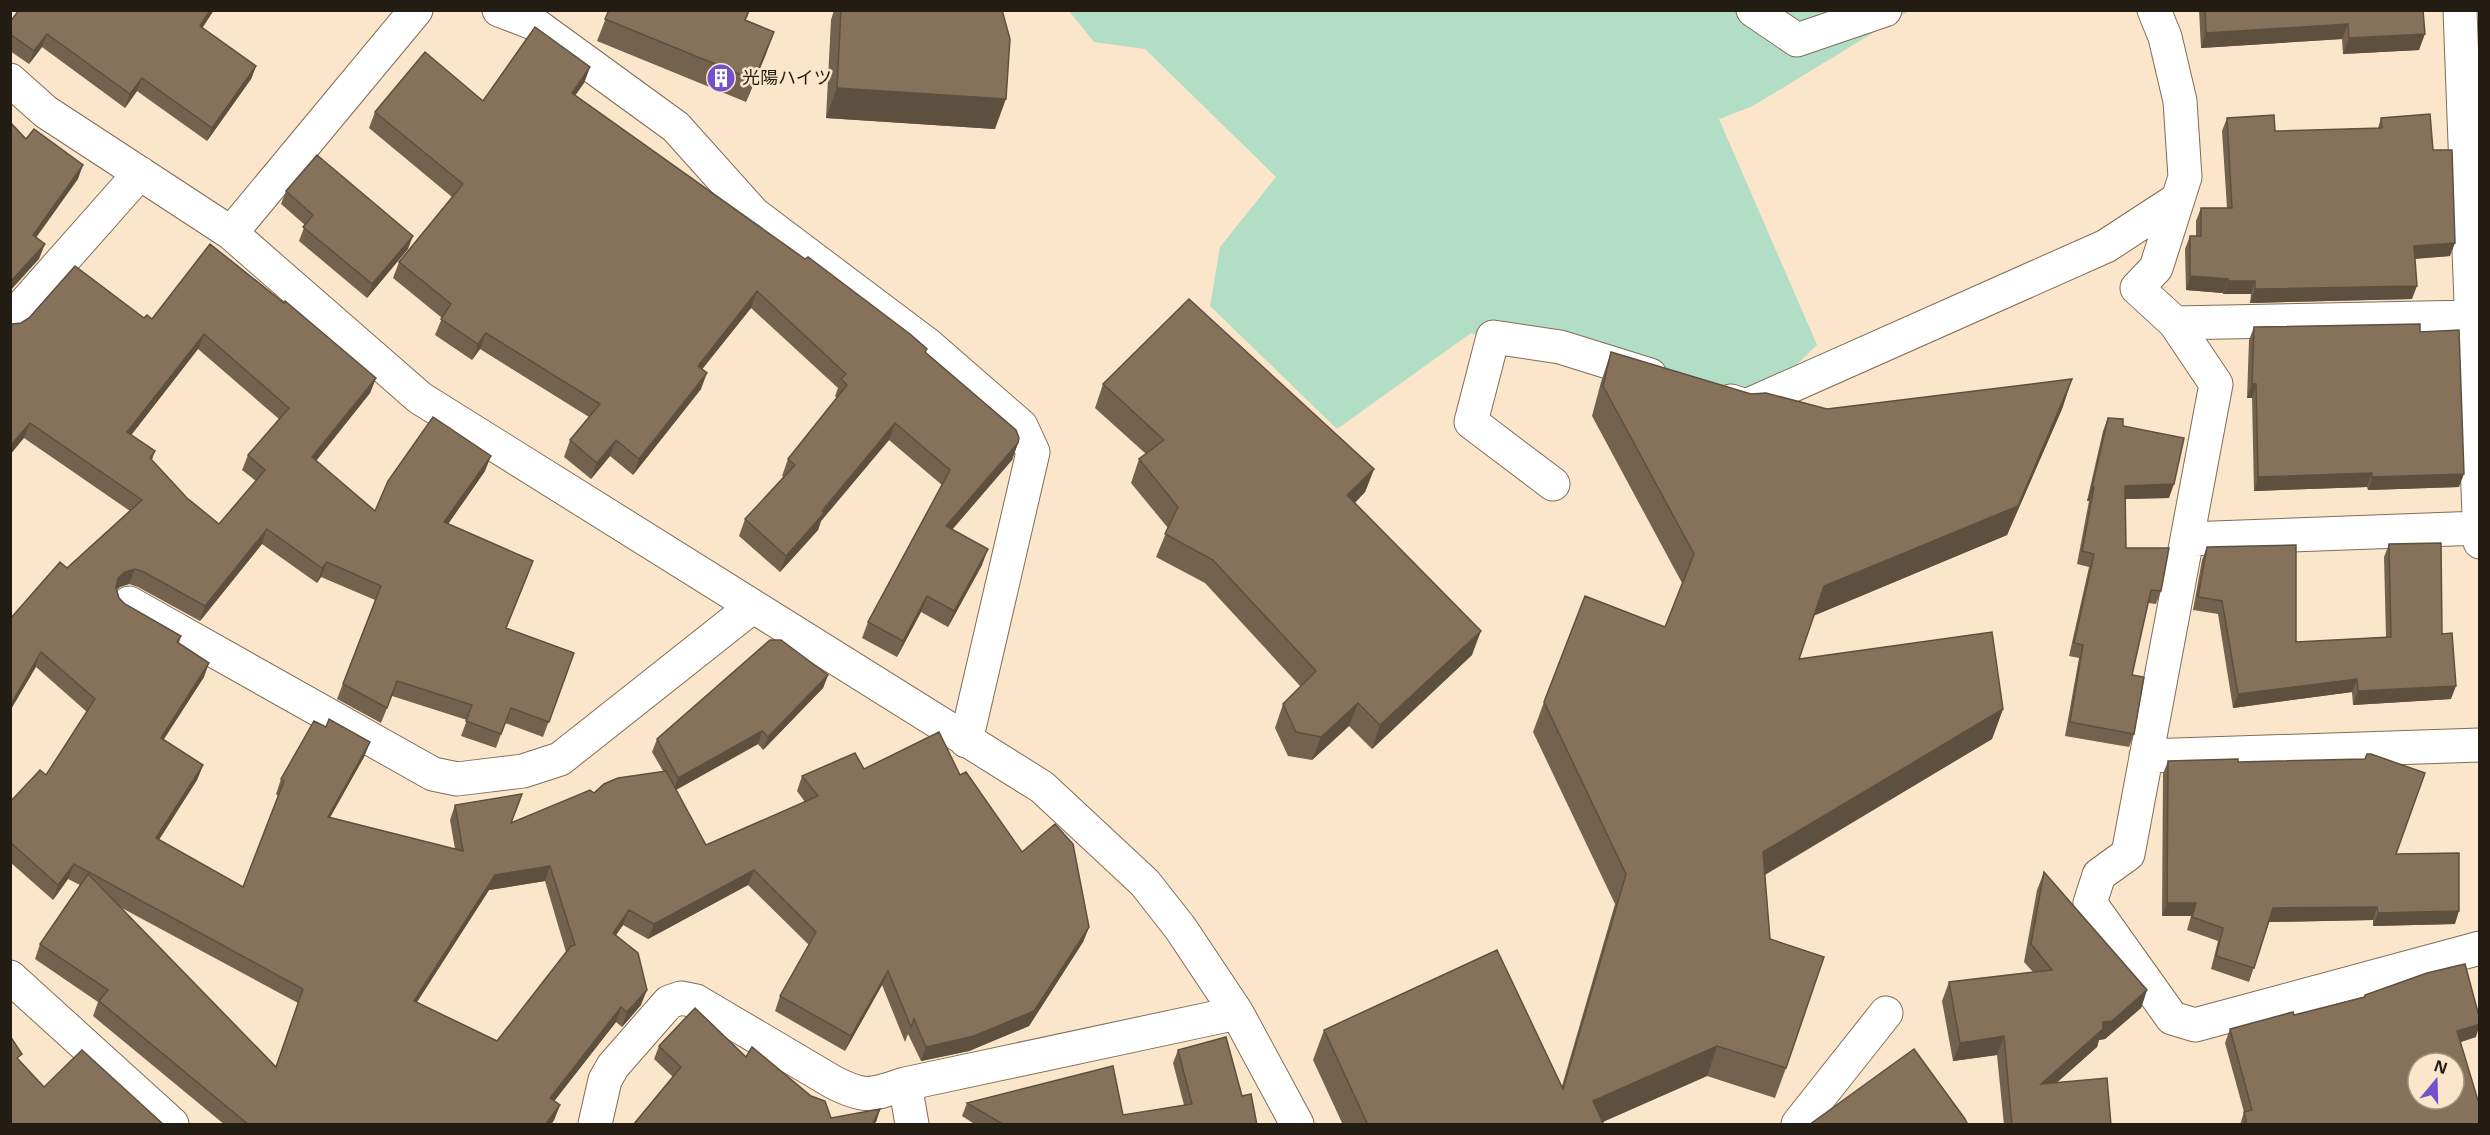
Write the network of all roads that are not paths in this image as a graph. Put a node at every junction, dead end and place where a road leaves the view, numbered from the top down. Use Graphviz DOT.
graph roads {
  1 [pos="416,10"];
  2 [pos="499,10"];
  3 [pos="1753,10"];
  4 [pos="1885,10"];
  5 [pos="2154,10"];
  6 [pos="2460,10"];
  7 [pos="10,80"];
  8 [pos="140,173"];
  9 [pos="2178,199"];
  10 [pos="231,233"];
  11 [pos="2471,317"];
  12 [pos="10,320"];
  13 [pos="2175,323"];
  14 [pos="1553,484"];
  15 [pos="2479,528"];
  16 [pos="2187,539"];
  17 [pos="2480,542"];
  18 [pos="129,603"];
  19 [pos="752,607"];
  20 [pos="966,741"];
  21 [pos="2480,745"];
  22 [pos="2146,756"];
  23 [pos="2480,948"];
  24 [pos="10,977"];
  25 [pos="1886,1012"];
  26 [pos="1237,1013"];
  27 [pos="905,1084"];
  28 [pos="172,1125"];
  29 [pos="594,1125"];
  30 [pos="912,1125"];
  31 [pos="1297,1125"];
  32 [pos="1798,1125"];
  1 -- 10 [label="street"];
  2 -- 20 [label="street"];
  3 -- 4 [label="street"];
  5 -- 9 [label="street"];
  6 -- 11 [label="street"];
  7 -- 8 [label="street"];
  8 -- 10 [label="street"];
  8 -- 12 [label="street"];
  9 -- 13 [label="street"];
  9 -- 14 [label="street"];
  10 -- 19 [label="street"];
  11 -- 13 [label="street"];
  11 -- 15 [label="street"];
  13 -- 16 [label="street"];
  15 -- 16 [label="street"];
  15 -- 17 [label="street"];
  16 -- 22 [label="street"];
  18 -- 19 [label="street"];
  19 -- 20 [label="street"];
  20 -- 26 [label="street"];
  21 -- 22 [label="street"];
  22 -- 23 [label="street"];
  24 -- 28 [label="street"];
  25 -- 32 [label="street"];
  26 -- 27 [label="street"];
  26 -- 31 [label="street"];
  27 -- 29 [label="street"];
  27 -- 30 [label="street"];
}
